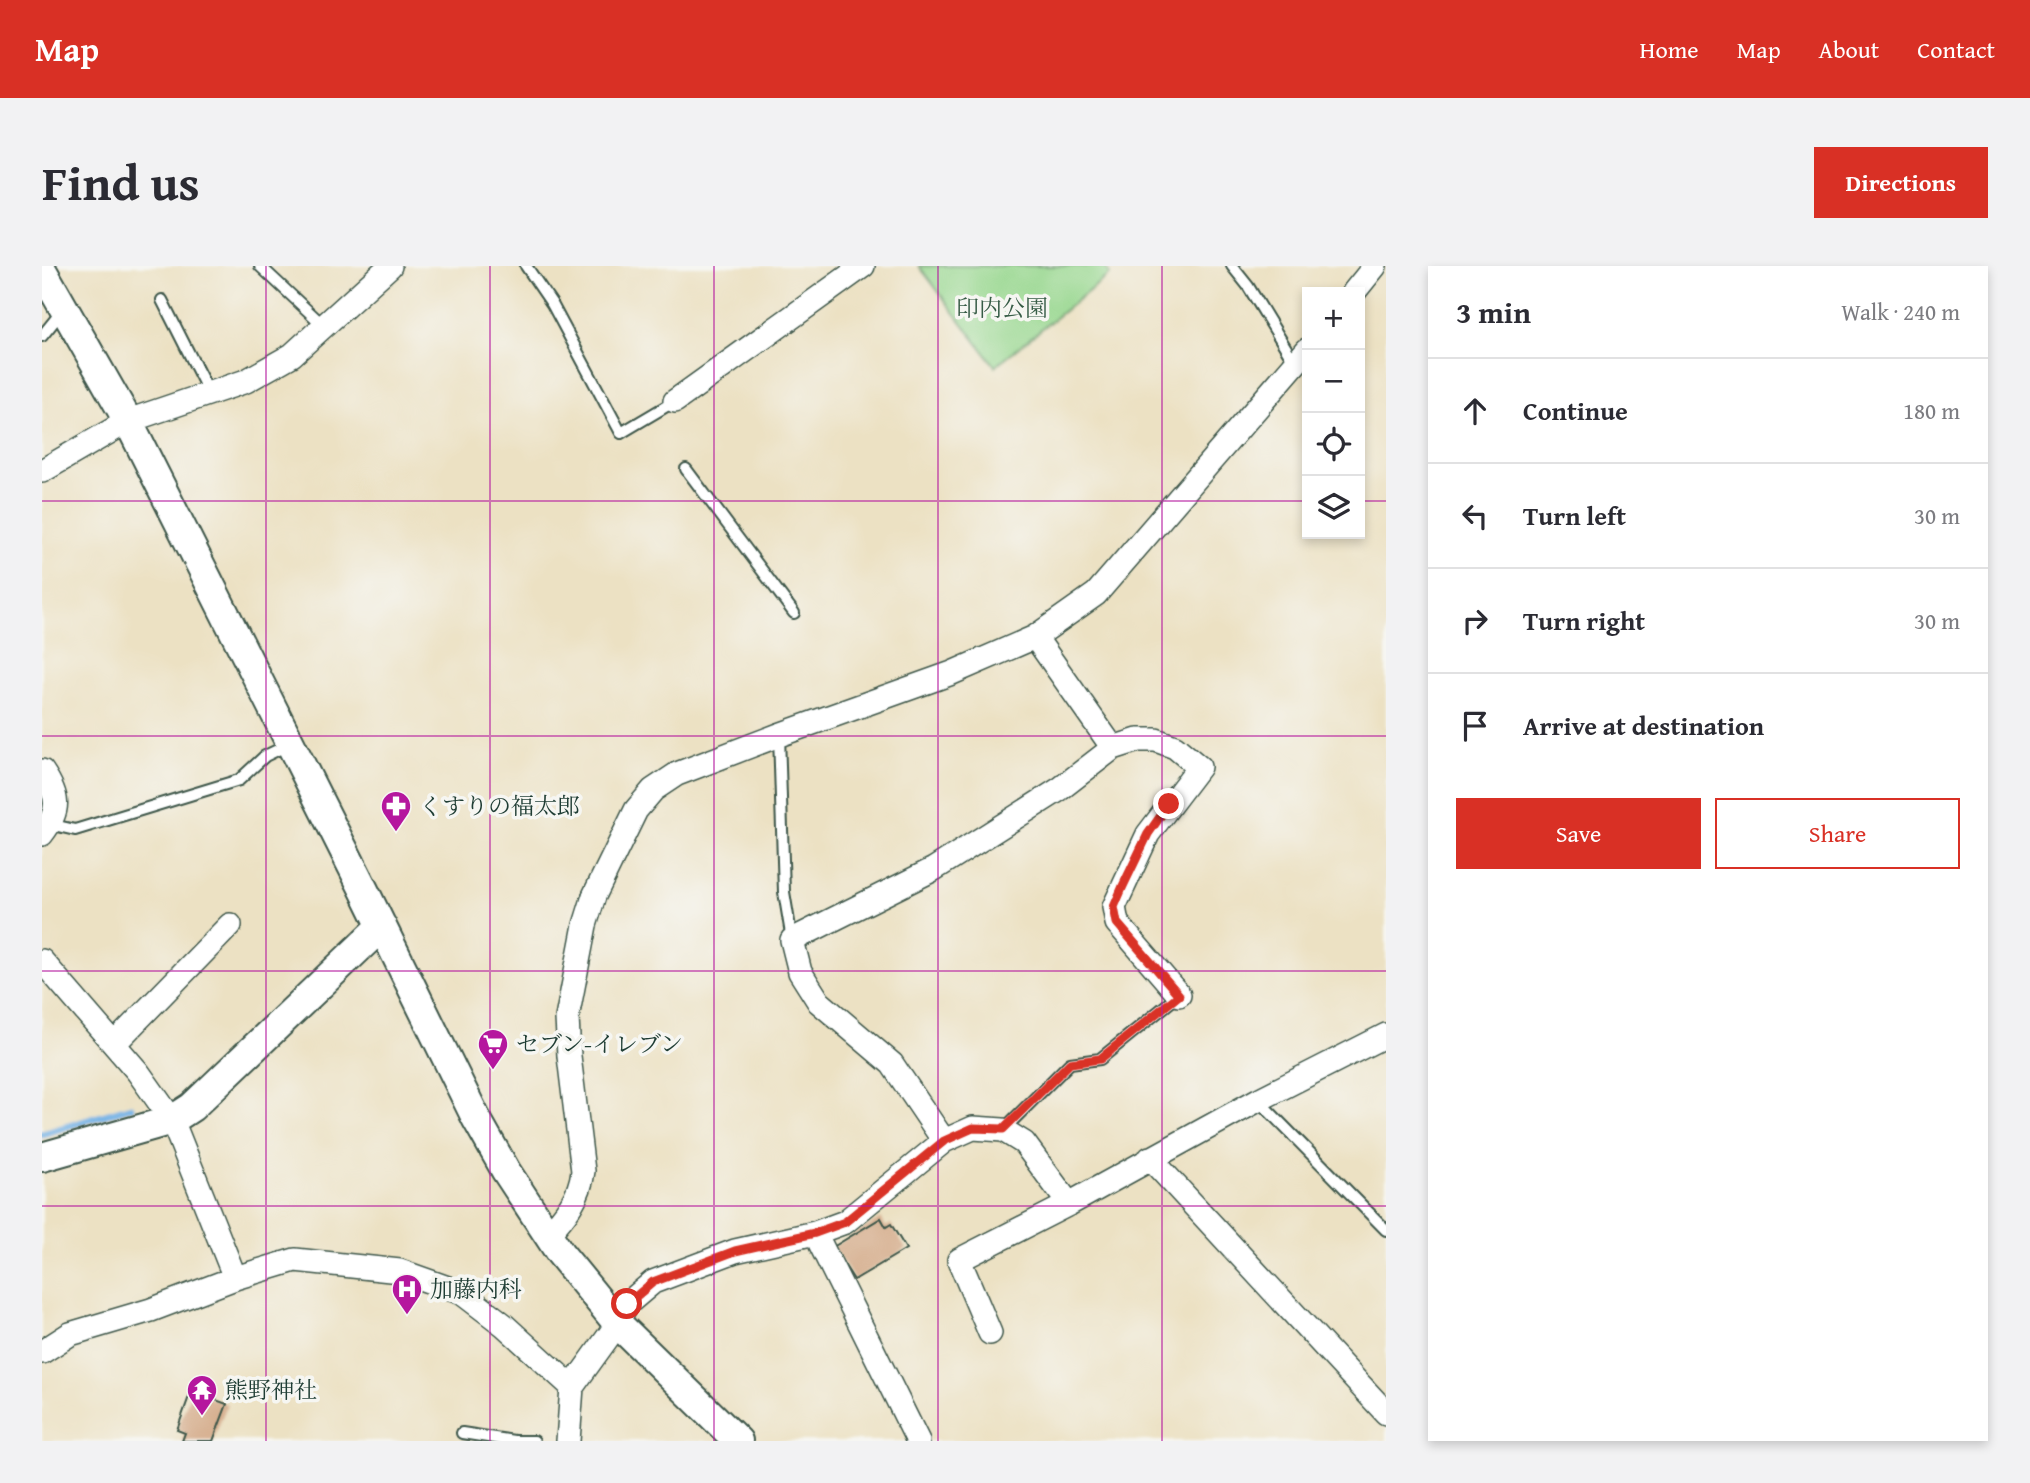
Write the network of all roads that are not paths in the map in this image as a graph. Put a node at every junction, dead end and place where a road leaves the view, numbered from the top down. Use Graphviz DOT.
graph roads {
  1 [pos="260,266"];
  2 [pos="390,266"];
  3 [pos="526,266"];
  4 [pos="863,266"];
  5 [pos="1232,266"];
  6 [pos="1375,266"];
  7 [pos="42,270"];
  8 [pos="1358,287"];
  9 [pos="162,300"];
  10 [pos="65,308"];
  11 [pos="324,326"];
  12 [pos="42,336"];
  13 [pos="1301,356"];
  14 [pos="209,393"];
  15 [pos="675,401"];
  16 [pos="128,421"];
  17 [pos="686,469"];
  18 [pos="42,471"];
  19 [pos="794,613"];
  20 [pos="1035,637"];
  21 [pos="779,735"];
  22 [pos="290,744"];
  23 [pos="1113,748"];
  24 [pos="42,771"];
  25 [pos="46,829"];
  26 [pos="230,925"];
  27 [pos="382,926"];
  28 [pos="792,940"];
  29 [pos="42,961"];
  30 [pos="1179,995"];
  31 [pos="1386,1035"];
  32 [pos="114,1044"];
  33 [pos="1258,1100"];
  34 [pos="172,1120"];
  35 [pos="1003,1129"];
  36 [pos="944,1141"];
  37 [pos="42,1157"];
  38 [pos="1150,1158"];
  39 [pos="1069,1204"];
  40 [pos="1386,1230"];
  41 [pos="815,1233"];
  42 [pos="547,1234"];
  43 [pos="235,1278"];
  44 [pos="617,1323"];
  45 [pos="990,1333"];
  46 [pos="42,1352"];
  47 [pos="572,1387"];
  48 [pos="1386,1413"];
  49 [pos="463,1433"];
  50 [pos="534,1441"];
  51 [pos="568,1441"];
  52 [pos="738,1441"];
  53 [pos="918,1441"];
  1 -- 11 [label="lane"];
  2 -- 11 [label="street"];
  3 -- 15 [label="lane"];
  4 -- 15 [label="street"];
  5 -- 13 [label="lane"];
  6 -- 8 [label="street"];
  7 -- 10 [label="street"];
  9 -- 14 [label="lane"];
  10 -- 12 [label="lane"];
  10 -- 16 [label="street"];
  11 -- 14 [label="street"];
  13 -- 20 [label="street"];
  14 -- 16 [label="street"];
  16 -- 18 [label="street"];
  16 -- 22 [label="street"];
  17 -- 19 [label="lane"];
  20 -- 21 [label="street"];
  20 -- 23 [label="street"];
  21 -- 28 [label="lane"];
  21 -- 42 [label="street"];
  22 -- 25 [label="lane"];
  22 -- 27 [label="street"];
  23 -- 28 [label="street"];
  23 -- 30 [label="street"];
  24 -- 25 [label="street"];
  26 -- 32 [label="street"];
  27 -- 34 [label="street"];
  27 -- 42 [label="street"];
  28 -- 36 [label="street"];
  29 -- 32 [label="street"];
  30 -- 35 [label="lane"];
  31 -- 33 [label="street"];
  32 -- 34 [label="street"];
  33 -- 38 [label="street"];
  33 -- 40 [label="lane"];
  34 -- 37 [label="street"];
  34 -- 43 [label="street"];
  35 -- 36 [label="street"];
  35 -- 39 [label="street"];
  36 -- 41 [label="street"];
  38 -- 39 [label="street"];
  38 -- 48 [label="street"];
  39 -- 45 [label="street"];
  41 -- 44 [label="street"];
  41 -- 53 [label="street"];
  42 -- 44 [label="street"];
  43 -- 46 [label="street"];
  43 -- 47 [label="street"];
  44 -- 47 [label="street"];
  44 -- 52 [label="street"];
  47 -- 51 [label="street"];
  49 -- 50 [label="lane"];
}
